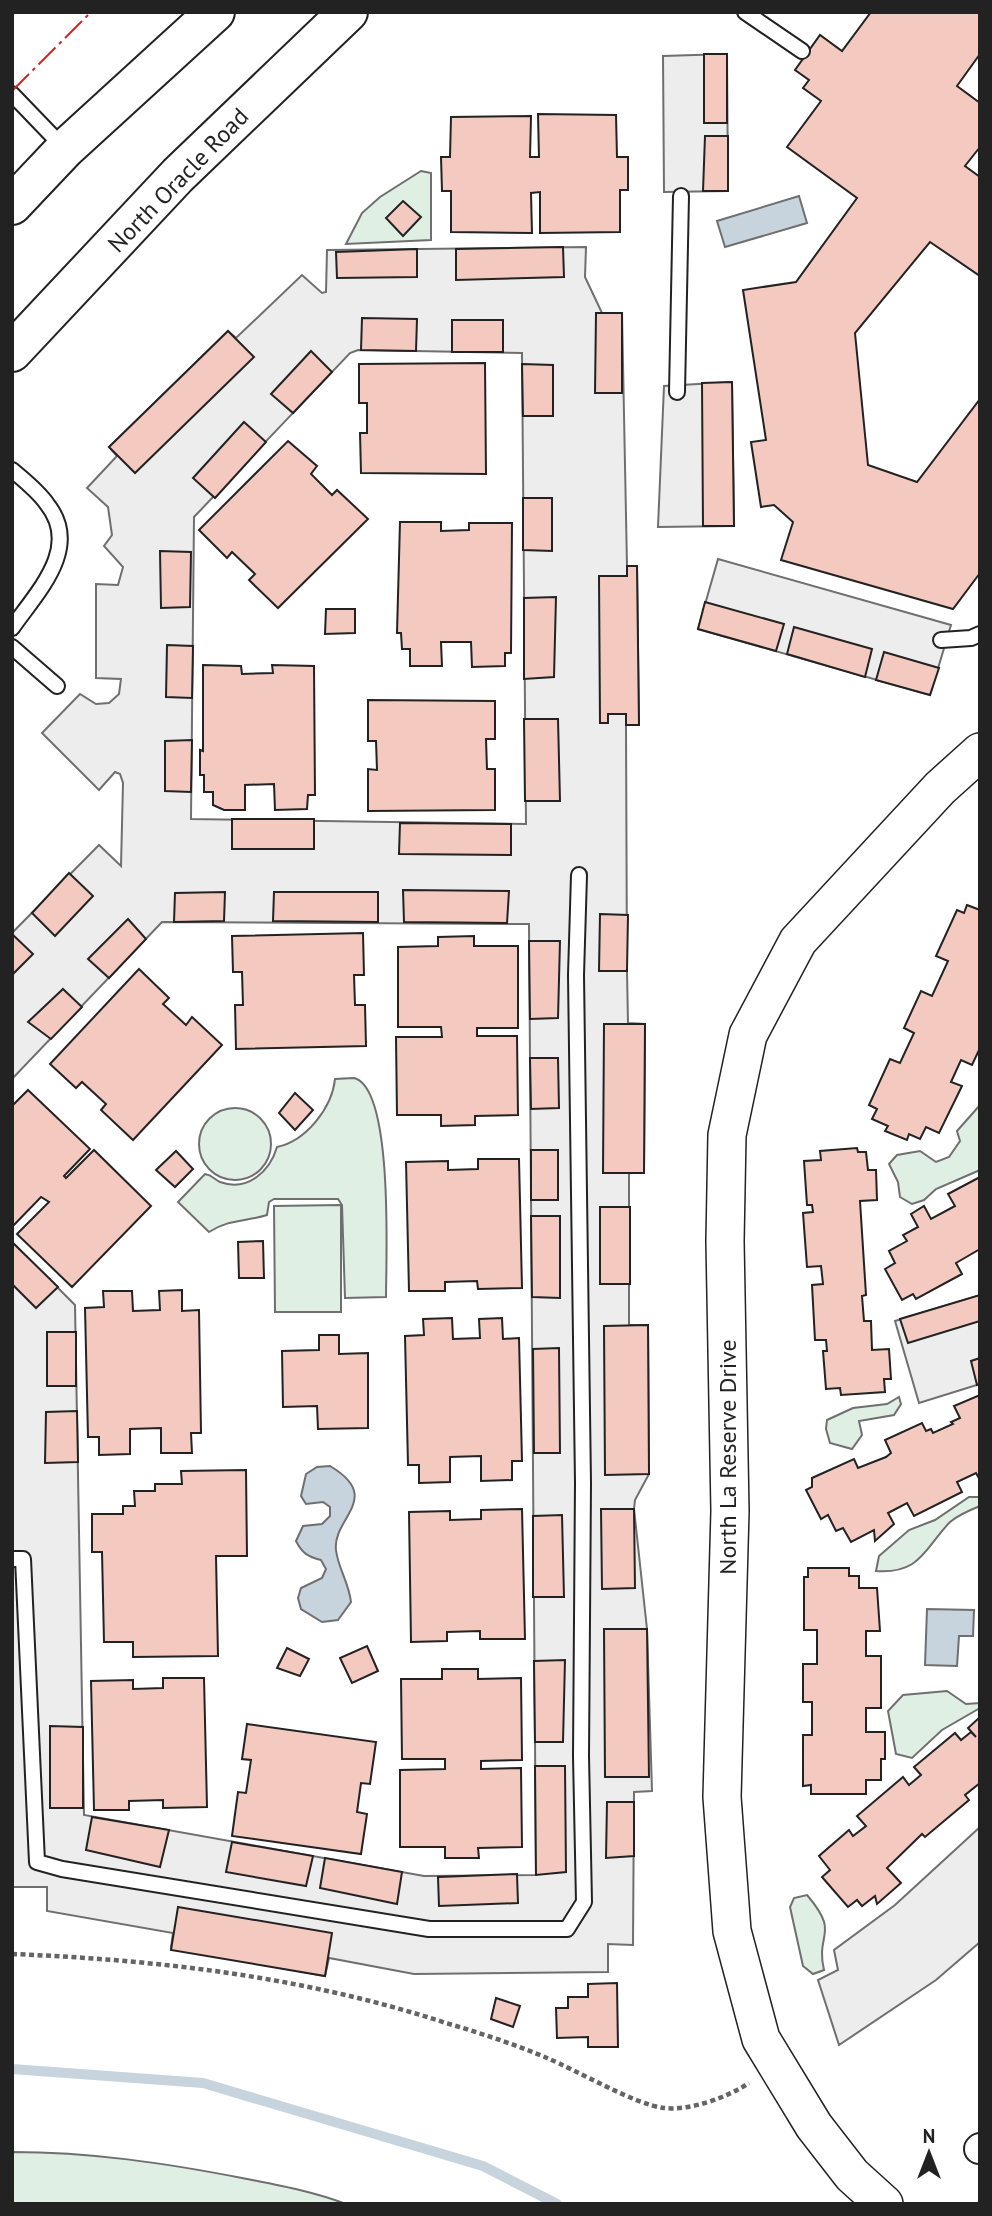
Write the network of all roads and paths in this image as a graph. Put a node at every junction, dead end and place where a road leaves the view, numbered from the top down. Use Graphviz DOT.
graph roads {
  1 [pos="215,12"];
  2 [pos="348,12"];
  3 [pos="745,12"];
  4 [pos="802,51"];
  5 [pos="12,94"];
  6 [pos="65,149"];
  7 [pos="681,196"];
  8 [pos="12,205"];
  9 [pos="12,352"];
  10 [pos="677,391"];
  11 [pos="12,470"];
  12 [pos="12,628"];
  13 [pos="980,634"];
  14 [pos="941,640"];
  15 [pos="12,647"];
  16 [pos="57,686"];
  17 [pos="980,752"];
  18 [pos="579,874"];
  19 [pos="17,1559"];
  20 [pos="18,1617"];
  21 [pos="12,1954"];
  22 [pos="753,2081"];
  23 [pos="884,2204"];
  1 -- 6 [label="highway"];
  2 -- 9 [label="highway, North Oracle Road"];
  3 -- 4 [label="lane"];
  5 -- 6 [label="lane"];
  6 -- 8 [label="highway"];
  7 -- 10 [label="lane"];
  11 -- 12 [label="lane"];
  13 -- 14 [label="lane"];
  15 -- 16 [label="lane"];
  17 -- 23 [label="street, North La Reserve Drive"];
  18 -- 20 [label="lane"];
  19 -- 20 [label="lane"];
  21 -- 22 [label="path"];
}
